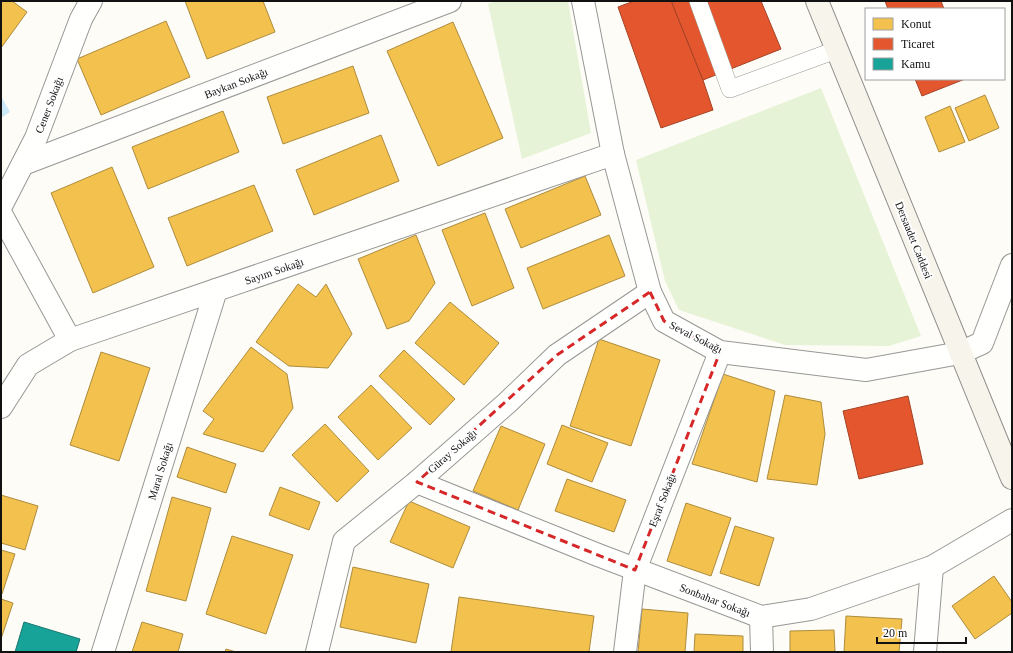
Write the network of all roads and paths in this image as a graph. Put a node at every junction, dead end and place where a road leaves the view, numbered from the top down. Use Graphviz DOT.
graph roads {
  1 [pos="91,1"];
  2 [pos="450,1"];
  3 [pos="583,1"];
  4 [pos="698,1"];
  5 [pos="817,1"];
  6 [pos="836,50"];
  7 [pos="613,154"];
  8 [pos="23,164"];
  9 [pos="1,206"];
  10 [pos="1,214"];
  11 [pos="1012,265"];
  12 [pos="1008,289"];
  13 [pos="216,290"];
  14 [pos="650,292"];
  15 [pos="70,340"];
  16 [pos="720,352"];
  17 [pos="960,353"];
  18 [pos="1,407"];
  19 [pos="1012,478"];
  20 [pos="417,482"];
  21 [pos="1012,520"];
  22 [pos="932,568"];
  23 [pos="635,570"];
  24 [pos="761,617"];
  25 [pos="103,652"];
  26 [pos="317,652"];
  27 [pos="625,652"];
  28 [pos="762,652"];
  29 [pos="925,652"];
  1 -- 8 [label="street, Cener Sokağı"];
  2 -- 8 [label="street, Baykan Sokağı"];
  3 -- 7 [label="street, Seval Sokağı"];
  4 -- 6 [label="lane"];
  5 -- 6 [label="main road, Dersaadet Caddesi"];
  6 -- 17 [label="main road, Dersaadet Caddesi"];
  7 -- 13 [label="street, Sayım Sokağı"];
  7 -- 14 [label="street, Seval Sokağı"];
  8 -- 9 [label="street, Cener Sokağı"];
  10 -- 15 [label="street"];
  11 -- 12 [label="street, Seval Sokağı"];
  12 -- 17 [label="street, Seval Sokağı"];
  13 -- 15 [label="street, Sayım Sokağı"];
  13 -- 25 [label="street, Maral Sokağı"];
  14 -- 16 [label="street, Seval Sokağı"];
  14 -- 20 [label="street, Güray Sokağı"];
  15 -- 18 [label="street, Sayım Sokağı"];
  16 -- 17 [label="street, Seval Sokağı"];
  16 -- 23 [label="street, Eşraf Sokağı"];
  17 -- 19 [label="main road, Dersaadet Caddesi"];
  20 -- 23 [label="street, Sonbahar Sokağı"];
  20 -- 26 [label="street, Güray Sokağı"];
  21 -- 22 [label="street, Sonbahar Sokağı"];
  22 -- 24 [label="street, Sonbahar Sokağı"];
  22 -- 29 [label="street"];
  23 -- 24 [label="street, Sonbahar Sokağı"];
  23 -- 27 [label="street, Eşraf Sokağı"];
  24 -- 28 [label="street"];
}
